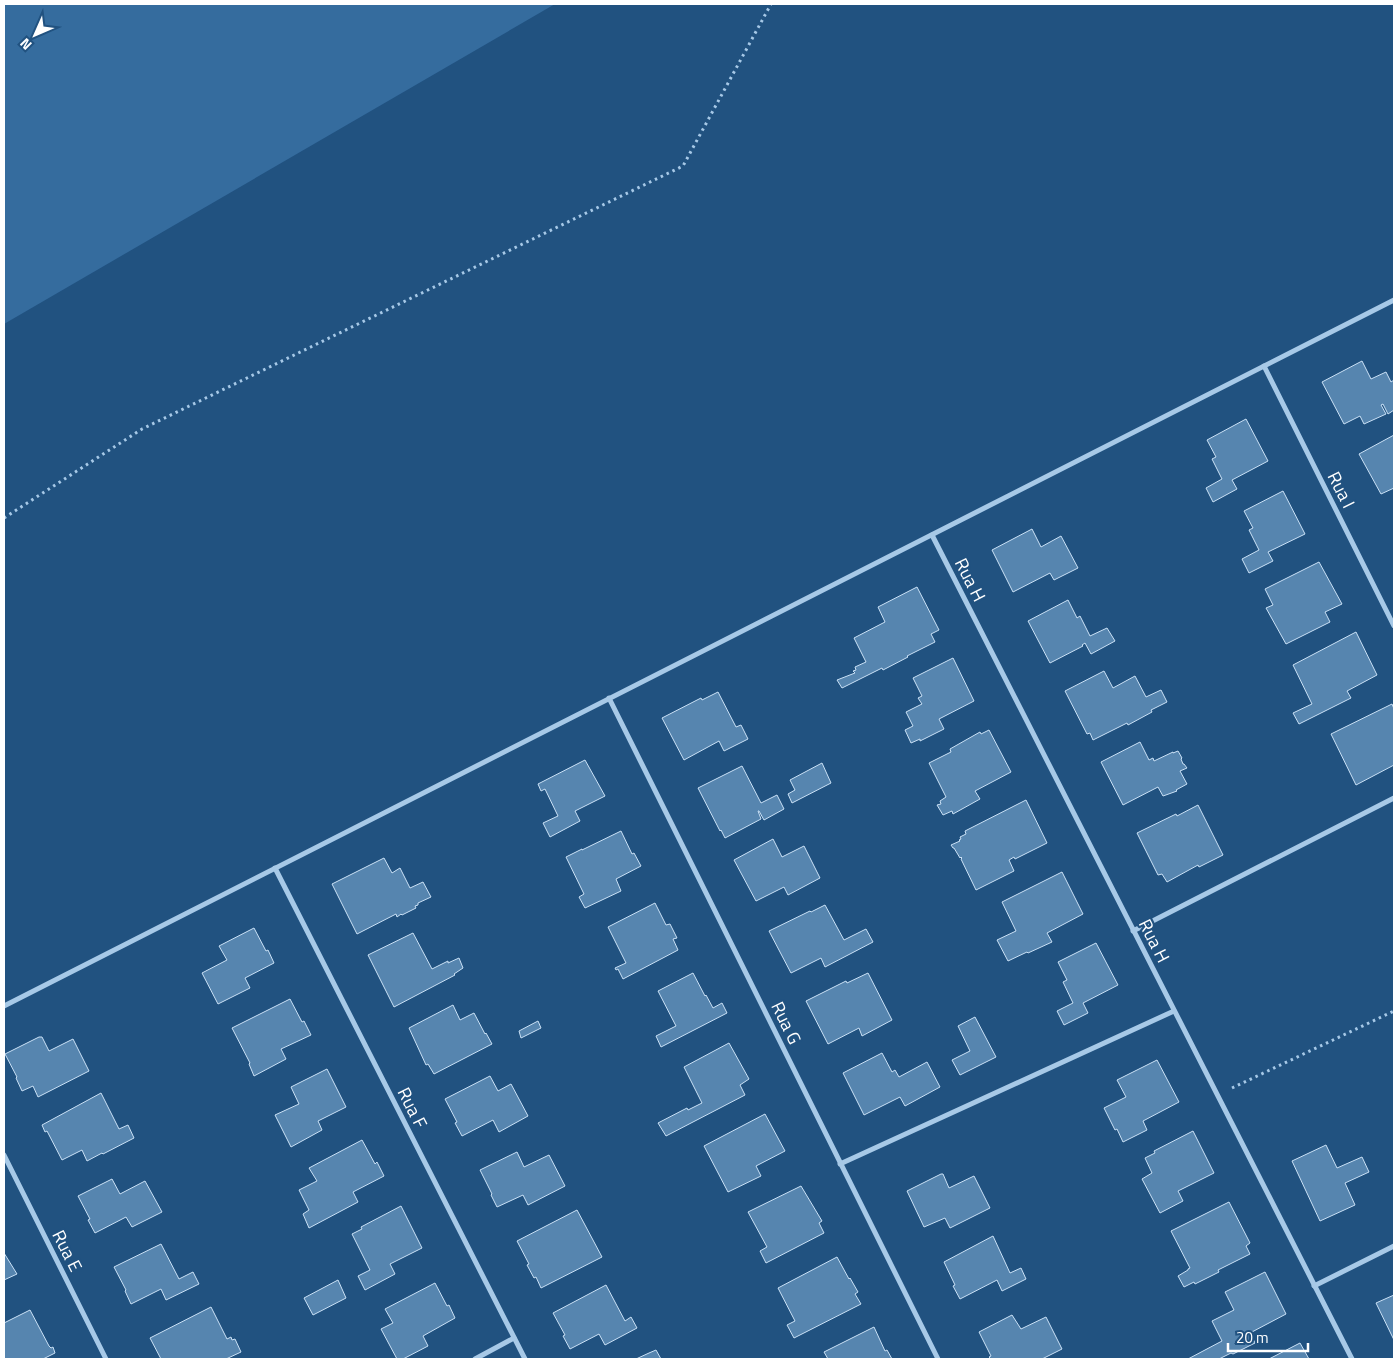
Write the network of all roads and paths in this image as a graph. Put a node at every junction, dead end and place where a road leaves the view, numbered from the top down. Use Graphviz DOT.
graph roads {
  1 [pos="771,4"];
  2 [pos="1394,300"];
  3 [pos="1264,366"];
  4 [pos="4,518"];
  5 [pos="932,535"];
  6 [pos="1394,626"];
  7 [pos="609,698"];
  8 [pos="1394,798"];
  9 [pos="275,868"];
  10 [pos="1133,930"];
  11 [pos="4,1006"];
  12 [pos="1174,1011"];
  13 [pos="1394,1011"];
  14 [pos="1217,1094"];
  15 [pos="4,1155"];
  16 [pos="840,1164"];
  17 [pos="1394,1246"];
  18 [pos="1314,1286"];
  19 [pos="514,1338"];
  20 [pos="106,1359"];
  21 [pos="475,1359"];
  22 [pos="525,1359"];
  23 [pos="938,1359"];
  24 [pos="1352,1359"];
  1 -- 4 [label="path"];
  2 -- 3 [label="street"];
  3 -- 5 [label="street"];
  3 -- 6 [label="street, Rua I"];
  5 -- 7 [label="street"];
  5 -- 10 [label="street, Rua H"];
  7 -- 9 [label="street"];
  7 -- 16 [label="street, Rua G"];
  8 -- 10 [label="street"];
  9 -- 11 [label="street"];
  9 -- 19 [label="street, Rua F"];
  10 -- 12 [label="street, Rua H"];
  12 -- 14 [label="street, Rua H"];
  12 -- 16 [label="street"];
  13 -- 14 [label="path"];
  14 -- 18 [label="street, Rua H"];
  15 -- 20 [label="street, Rua E"];
  16 -- 23 [label="street, Rua G"];
  17 -- 18 [label="street"];
  18 -- 24 [label="street, Rua H"];
  19 -- 21 [label="street"];
  19 -- 22 [label="street, Rua F"];
}
